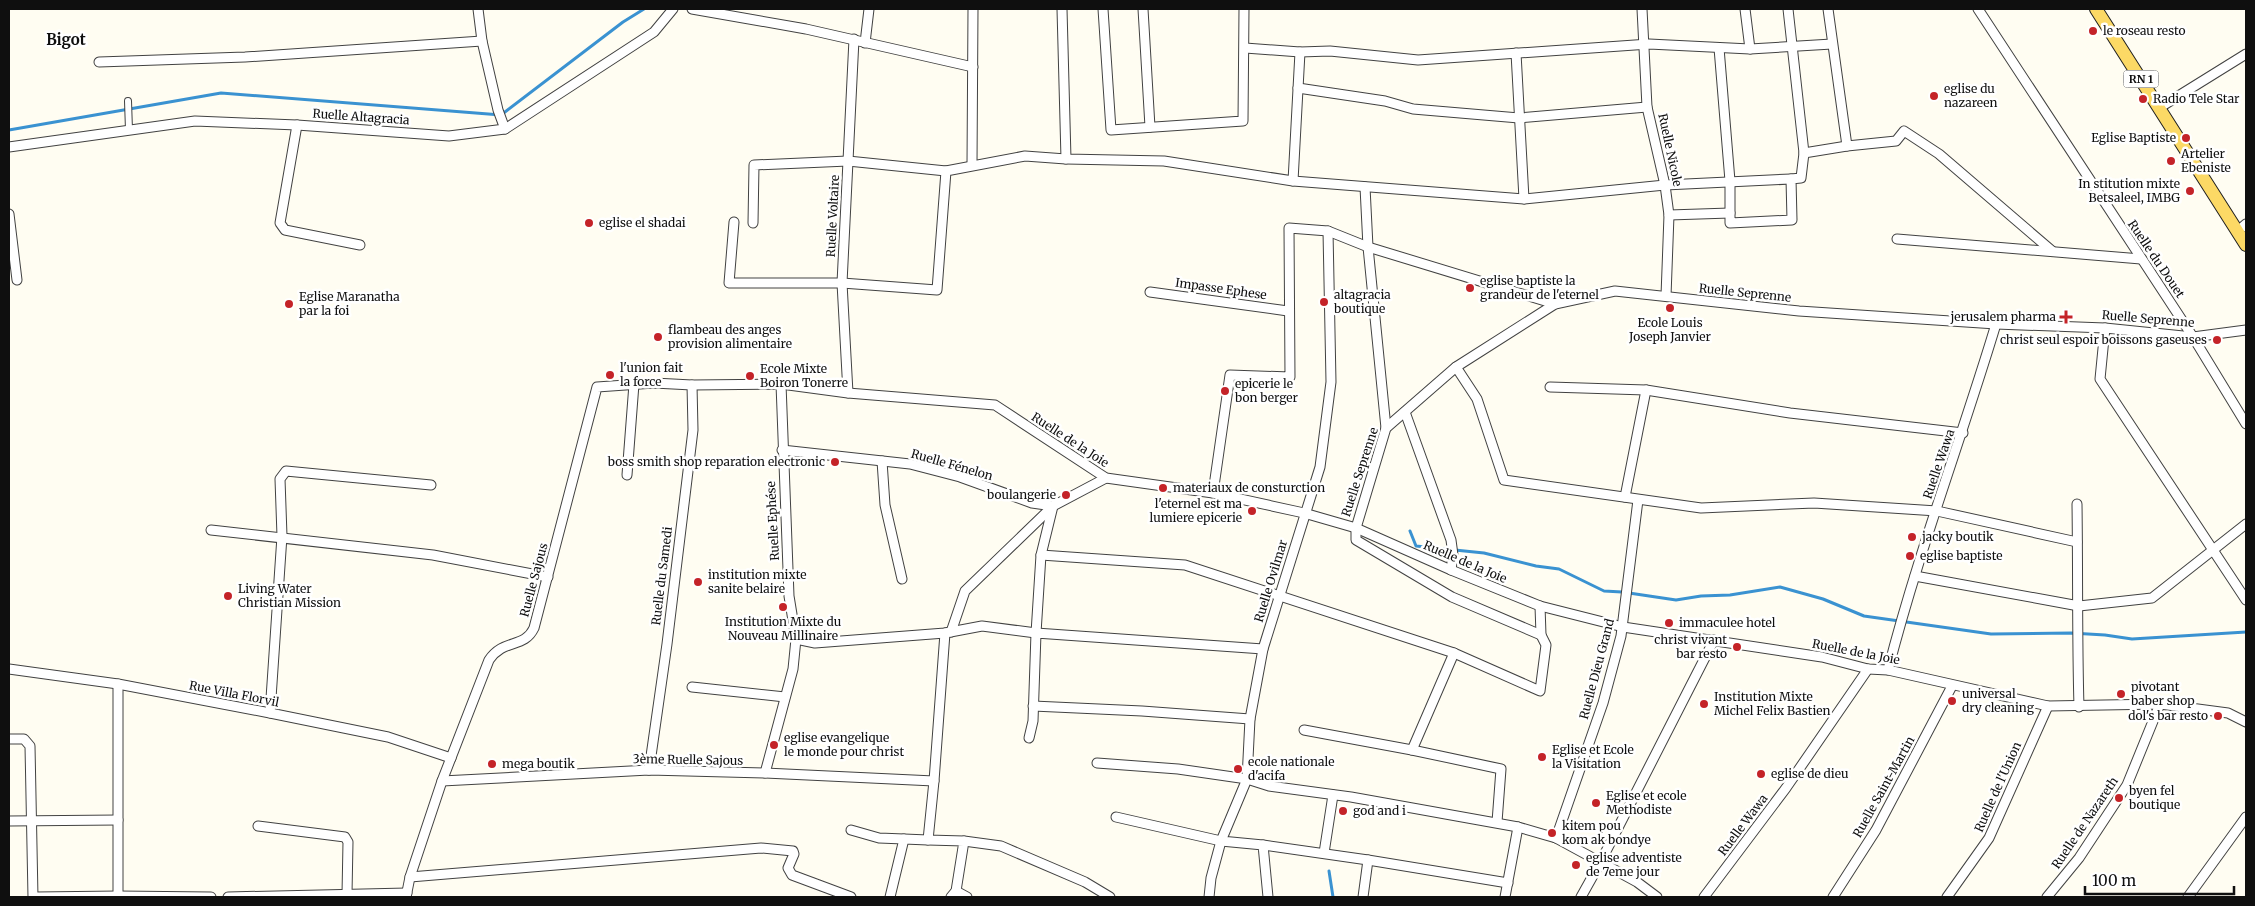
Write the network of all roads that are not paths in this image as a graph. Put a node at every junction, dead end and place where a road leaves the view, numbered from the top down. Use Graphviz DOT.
graph roads {
  1 [pos="478,9"];
  2 [pos="673,9"];
  3 [pos="692,9"];
  4 [pos="869,9"];
  5 [pos="973,9"];
  6 [pos="1062,9"];
  7 [pos="1103,9"];
  8 [pos="1143,9"];
  9 [pos="1244,9"];
  10 [pos="1642,9"];
  11 [pos="1746,9"];
  12 [pos="1788,9"];
  13 [pos="1828,9"];
  14 [pos="1978,9"];
  15 [pos="2096,9"];
  16 [pos="854,39"];
  17 [pos="482,41"];
  18 [pos="865,42"];
  19 [pos="1832,44"];
  20 [pos="1643,46"];
  21 [pos="1791,47"];
  22 [pos="1245,48"];
  23 [pos="1719,48"];
  24 [pos="1750,49"];
  25 [pos="1300,52"];
  26 [pos="1516,53"];
  27 [pos="2246,54"];
  28 [pos="99,62"];
  29 [pos="973,67"];
  30 [pos="1298,88"];
  31 [pos="128,101"];
  32 [pos="1647,107"];
  33 [pos="2159,108"];
  34 [pos="1519,118"];
  35 [pos="297,125"];
  36 [pos="1150,127"];
  37 [pos="505,129"];
  38 [pos="129,130"];
  39 [pos="9,146"];
  40 [pos="1847,146"];
  41 [pos="1804,153"];
  42 [pos="1066,159"];
  43 [pos="848,161"];
  44 [pos="972,164"];
  45 [pos="946,171"];
  46 [pos="1792,179"];
  47 [pos="1293,181"];
  48 [pos="1730,181"];
  49 [pos="1665,186"];
  50 [pos="1366,187"];
  51 [pos="1524,199"];
  52 [pos="1730,213"];
  53 [pos="9,214"];
  54 [pos="1669,215"];
  55 [pos="734,222"];
  56 [pos="753,223"];
  57 [pos="2242,228"];
  58 [pos="1328,231"];
  59 [pos="1897,239"];
  60 [pos="360,245"];
  61 [pos="2246,245"];
  62 [pos="1368,247"];
  63 [pos="2052,251"];
  64 [pos="2141,259"];
  65 [pos="17,280"];
  66 [pos="842,284"];
  67 [pos="1150,292"];
  68 [pos="1666,296"];
  69 [pos="1555,304"];
  70 [pos="1288,311"];
  71 [pos="1996,324"];
  72 [pos="2105,328"];
  73 [pos="2246,330"];
  74 [pos="2193,337"];
  75 [pos="1456,367"];
  76 [pos="634,384"];
  77 [pos="781,384"];
  78 [pos="692,385"];
  79 [pos="1550,387"];
  80 [pos="1646,390"];
  81 [pos="848,393"];
  82 [pos="1405,412"];
  83 [pos="2246,424"];
  84 [pos="1386,428"];
  85 [pos="1963,433"];
  86 [pos="782,450"];
  87 [pos="882,461"];
  88 [pos="627,475"];
  89 [pos="1106,478"];
  90 [pos="431,485"];
  91 [pos="1213,493"];
  92 [pos="1625,497"];
  93 [pos="1638,500"];
  94 [pos="2077,504"];
  95 [pos="1053,506"];
  96 [pos="1937,511"];
  97 [pos="1304,513"];
  98 [pos="2246,524"];
  99 [pos="1356,528"];
  100 [pos="211,530"];
  101 [pos="282,536"];
  102 [pos="2077,542"];
  103 [pos="2212,549"];
  104 [pos="1041,555"];
  105 [pos="1450,570"];
  106 [pos="1915,576"];
  107 [pos="548,577"];
  108 [pos="902,579"];
  109 [pos="1280,596"];
  110 [pos="2246,600"];
  111 [pos="1540,606"];
  112 [pos="2078,606"];
  113 [pos="1623,627"];
  114 [pos="948,632"];
  115 [pos="1036,633"];
  116 [pos="1541,635"];
  117 [pos="796,639"];
  118 [pos="1714,640"];
  119 [pos="1263,649"];
  120 [pos="1454,654"];
  121 [pos="9,669"];
  122 [pos="1868,669"];
  123 [pos="1888,670"];
  124 [pos="118,684"];
  125 [pos="1952,686"];
  126 [pos="692,687"];
  127 [pos="785,697"];
  128 [pos="2160,704"];
  129 [pos="1034,706"];
  130 [pos="2048,706"];
  131 [pos="2079,707"];
  132 [pos="270,713"];
  133 [pos="1250,719"];
  134 [pos="2246,722"];
  135 [pos="1304,730"];
  136 [pos="1029,738"];
  137 [pos="9,739"];
  138 [pos="1412,750"];
  139 [pos="451,758"];
  140 [pos="1097,763"];
  141 [pos="649,770"];
  142 [pos="765,773"];
  143 [pos="1247,779"];
  144 [pos="442,781"];
  145 [pos="934,782"];
  146 [pos="1332,795"];
  147 [pos="1116,817"];
  148 [pos="2246,817"];
  149 [pos="118,820"];
  150 [pos="9,821"];
  151 [pos="30,821"];
  152 [pos="1497,822"];
  153 [pos="258,826"];
  154 [pos="1518,827"];
  155 [pos="851,830"];
  156 [pos="1556,838"];
  157 [pos="904,839"];
  158 [pos="928,840"];
  159 [pos="964,841"];
  160 [pos="1221,841"];
  161 [pos="1263,845"];
  162 [pos="1324,853"];
  163 [pos="1368,860"];
  164 [pos="1600,863"];
  165 [pos="410,877"];
  166 [pos="1508,883"];
  167 [pos="347,894"];
  168 [pos="954,894"];
  169 [pos="406,895"];
  170 [pos="118,896"];
  171 [pos="34,897"];
  172 [pos="211,897"];
  173 [pos="228,897"];
  174 [pos="852,897"];
  175 [pos="890,897"];
  176 [pos="968,897"];
  177 [pos="1110,897"];
  178 [pos="1209,897"];
  179 [pos="1268,897"];
  180 [pos="1364,897"];
  181 [pos="1505,897"];
  182 [pos="1581,897"];
  183 [pos="1658,897"];
  184 [pos="1704,897"];
  185 [pos="1833,897"];
  186 [pos="1947,897"];
  187 [pos="2047,897"];
  188 [pos="2188,897"];
  1 -- 17 [label="street"];
  2 -- 37 [label="street, Ruelle Altagracia"];
  3 -- 16 [label="street"];
  4 -- 18 [label="street"];
  5 -- 29 [label="street"];
  6 -- 42 [label="street"];
  7 -- 36 [label="street"];
  8 -- 36 [label="street"];
  9 -- 22 [label="street"];
  10 -- 20 [label="street, Ruelle Nicole"];
  11 -- 24 [label="street"];
  12 -- 21 [label="street"];
  13 -- 19 [label="street"];
  14 -- 64 [label="street, Ruelle du Douet"];
  15 -- 33 [label="main road, RN 1"];
  16 -- 18 [label="street"];
  16 -- 43 [label="street, Ruelle Voltaire"];
  17 -- 28 [label="street"];
  17 -- 37 [label="street"];
  18 -- 29 [label="street"];
  19 -- 21 [label="street"];
  19 -- 40 [label="street"];
  20 -- 23 [label="street"];
  20 -- 26 [label="street"];
  20 -- 32 [label="street, Ruelle Nicole"];
  21 -- 24 [label="street"];
  21 -- 41 [label="street"];
  22 -- 25 [label="street"];
  22 -- 36 [label="street"];
  23 -- 24 [label="street"];
  23 -- 48 [label="street"];
  25 -- 26 [label="street"];
  25 -- 30 [label="street"];
  26 -- 34 [label="street"];
  27 -- 33 [label="street"];
  29 -- 44 [label="street"];
  30 -- 34 [label="street"];
  30 -- 47 [label="street"];
  31 -- 38 [label="street"];
  32 -- 34 [label="street"];
  32 -- 49 [label="street, Ruelle Nicole"];
  33 -- 57 [label="main road, RN 1"];
  34 -- 51 [label="street"];
  35 -- 37 [label="street, Ruelle Altagracia"];
  35 -- 38 [label="street, Ruelle Altagracia"];
  35 -- 60 [label="street"];
  38 -- 39 [label="street, Ruelle Altagracia"];
  40 -- 41 [label="street"];
  40 -- 63 [label="street"];
  41 -- 46 [label="street"];
  42 -- 44 [label="street"];
  42 -- 47 [label="street"];
  43 -- 45 [label="street"];
  43 -- 56 [label="street"];
  43 -- 66 [label="street, Ruelle Voltaire"];
  44 -- 45 [label="street"];
  45 -- 66 [label="street"];
  46 -- 48 [label="street"];
  46 -- 52 [label="street"];
  47 -- 50 [label="street"];
  48 -- 49 [label="street"];
  48 -- 52 [label="street"];
  49 -- 51 [label="street"];
  49 -- 54 [label="street, Ruelle Nicole"];
  50 -- 51 [label="street"];
  50 -- 62 [label="street"];
  52 -- 54 [label="street"];
  53 -- 65 [label="street"];
  54 -- 68 [label="street, Ruelle Nicole"];
  55 -- 66 [label="street"];
  57 -- 61 [label="main road, RN 1"];
  58 -- 62 [label="street"];
  58 -- 70 [label="street"];
  58 -- 97 [label="street, Ruelle Ovilmar"];
  59 -- 63 [label="street"];
  62 -- 69 [label="street"];
  62 -- 84 [label="street"];
  63 -- 64 [label="street"];
  64 -- 74 [label="street, Ruelle du Douet"];
  66 -- 81 [label="street, Ruelle Voltaire"];
  67 -- 70 [label="street, Impasse Ephese"];
  68 -- 69 [label="street, Ruelle Seprenne"];
  68 -- 71 [label="street, Ruelle Seprenne"];
  69 -- 75 [label="street, Ruelle Seprenne"];
  70 -- 91 [label="street"];
  71 -- 72 [label="street, Ruelle Seprenne"];
  71 -- 85 [label="street, Ruelle Wawa"];
  72 -- 74 [label="street, Ruelle Seprenne"];
  72 -- 103 [label="street"];
  73 -- 74 [label="street, Ruelle Seprenne"];
  74 -- 83 [label="street, Ruelle du Douet"];
  75 -- 82 [label="street, Ruelle Seprenne"];
  75 -- 92 [label="street"];
  76 -- 78 [label="street, Ruelle Sajous"];
  76 -- 88 [label="street"];
  76 -- 107 [label="street, Ruelle Sajous"];
  77 -- 78 [label="street, Ruelle de la Joie"];
  77 -- 81 [label="street, Ruelle de la Joie"];
  77 -- 86 [label="street, Ruelle Ephése"];
  78 -- 141 [label="street, Ruelle du Samedi"];
  79 -- 80 [label="street"];
  80 -- 85 [label="street"];
  80 -- 92 [label="street"];
  81 -- 89 [label="street, Ruelle de la Joie"];
  82 -- 84 [label="street, Ruelle Seprenne"];
  82 -- 105 [label="street"];
  84 -- 99 [label="street, Ruelle Seprenne"];
  85 -- 96 [label="street, Ruelle Wawa"];
  86 -- 87 [label="street, Ruelle Fénelon"];
  86 -- 117 [label="street, Ruelle Ephése"];
  87 -- 95 [label="street, Ruelle Fénelon"];
  87 -- 108 [label="street"];
  89 -- 91 [label="street, Ruelle de la Joie"];
  89 -- 95 [label="street"];
  90 -- 101 [label="street"];
  91 -- 97 [label="street, Ruelle de la Joie"];
  92 -- 93 [label="street"];
  93 -- 96 [label="street"];
  93 -- 113 [label="street, Ruelle Dieu Grand"];
  94 -- 102 [label="street"];
  95 -- 104 [label="street"];
  95 -- 114 [label="street"];
  96 -- 102 [label="street"];
  96 -- 106 [label="street, Ruelle Wawa"];
  97 -- 99 [label="street, Ruelle de la Joie"];
  97 -- 109 [label="street, Ruelle Ovilmar"];
  98 -- 103 [label="street"];
  99 -- 105 [label="street, Ruelle de la Joie"];
  99 -- 116 [label="street"];
  100 -- 101 [label="street"];
  101 -- 107 [label="street"];
  101 -- 132 [label="street"];
  102 -- 112 [label="street"];
  103 -- 110 [label="street"];
  103 -- 112 [label="street"];
  104 -- 109 [label="street"];
  104 -- 115 [label="street"];
  105 -- 111 [label="street, Ruelle de la Joie"];
  106 -- 112 [label="street"];
  106 -- 123 [label="street, Ruelle Wawa"];
  107 -- 139 [label="street, Ruelle Sajous"];
  109 -- 119 [label="street, Ruelle Ovilmar"];
  109 -- 120 [label="street"];
  111 -- 113 [label="street, Ruelle de la Joie"];
  111 -- 116 [label="street"];
  112 -- 131 [label="street"];
  113 -- 118 [label="street, Ruelle de la Joie"];
  113 -- 156 [label="street, Ruelle Dieu Grand"];
  114 -- 115 [label="street"];
  114 -- 117 [label="street"];
  114 -- 145 [label="street"];
  115 -- 119 [label="street"];
  115 -- 129 [label="street"];
  116 -- 120 [label="street"];
  117 -- 127 [label="street, Ruelle Ephése"];
  118 -- 122 [label="street, Ruelle de la Joie"];
  118 -- 164 [label="street"];
  119 -- 133 [label="street, Ruelle Ovilmar"];
  120 -- 138 [label="street"];
  121 -- 124 [label="street, Rue Villa Florvil"];
  122 -- 123 [label="street, Ruelle de la Joie"];
  122 -- 184 [label="street, Ruelle Wawa"];
  123 -- 125 [label="street, Ruelle de la Joie"];
  124 -- 132 [label="street, Rue Villa Florvil"];
  124 -- 149 [label="street"];
  125 -- 130 [label="street, Ruelle de la Joie"];
  125 -- 185 [label="street, Ruelle Saint-Martin"];
  126 -- 127 [label="street"];
  127 -- 142 [label="street, Ruelle Ephése"];
  128 -- 131 [label="street, Ruelle de la Joie"];
  128 -- 134 [label="street, Ruelle de la Joie"];
  128 -- 187 [label="street, Ruelle de Nazareth"];
  129 -- 133 [label="street"];
  129 -- 136 [label="street"];
  130 -- 131 [label="street, Ruelle de la Joie"];
  130 -- 186 [label="street, Ruelle de l'Union"];
  132 -- 139 [label="street, Rue Villa Florvil"];
  133 -- 143 [label="street, Ruelle Ovilmar"];
  135 -- 138 [label="street"];
  137 -- 151 [label="street"];
  138 -- 152 [label="street"];
  139 -- 144 [label="street, Ruelle Sajous"];
  140 -- 143 [label="street"];
  141 -- 142 [label="street, 3ème Ruelle Sajous"];
  141 -- 144 [label="street, 3ème Ruelle Sajous"];
  142 -- 145 [label="street, 3ème Ruelle Sajous"];
  143 -- 146 [label="street"];
  143 -- 160 [label="street, Ruelle Ovilmar"];
  144 -- 165 [label="street, Ruelle Sajous"];
  145 -- 158 [label="street"];
  146 -- 152 [label="street"];
  146 -- 162 [label="street"];
  147 -- 160 [label="street"];
  148 -- 188 [label="street"];
  149 -- 151 [label="street"];
  149 -- 170 [label="street"];
  150 -- 151 [label="street"];
  151 -- 171 [label="street"];
  152 -- 154 [label="street"];
  153 -- 167 [label="street"];
  154 -- 156 [label="street"];
  154 -- 166 [label="street"];
  155 -- 157 [label="street"];
  156 -- 164 [label="street"];
  157 -- 158 [label="street"];
  157 -- 175 [label="street"];
  158 -- 159 [label="street"];
  159 -- 168 [label="street"];
  159 -- 177 [label="street"];
  160 -- 161 [label="street"];
  160 -- 178 [label="street, Ruelle Ovilmar"];
  161 -- 162 [label="street"];
  161 -- 179 [label="street"];
  162 -- 163 [label="street"];
  163 -- 166 [label="street"];
  163 -- 180 [label="street"];
  164 -- 182 [label="street"];
  164 -- 183 [label="street"];
  165 -- 169 [label="street, Ruelle Sajous"];
  165 -- 174 [label="street"];
  166 -- 181 [label="street"];
  167 -- 169 [label="street"];
  167 -- 173 [label="street"];
  168 -- 176 [label="street"];
  170 -- 171 [label="street"];
  170 -- 172 [label="street"];
}
